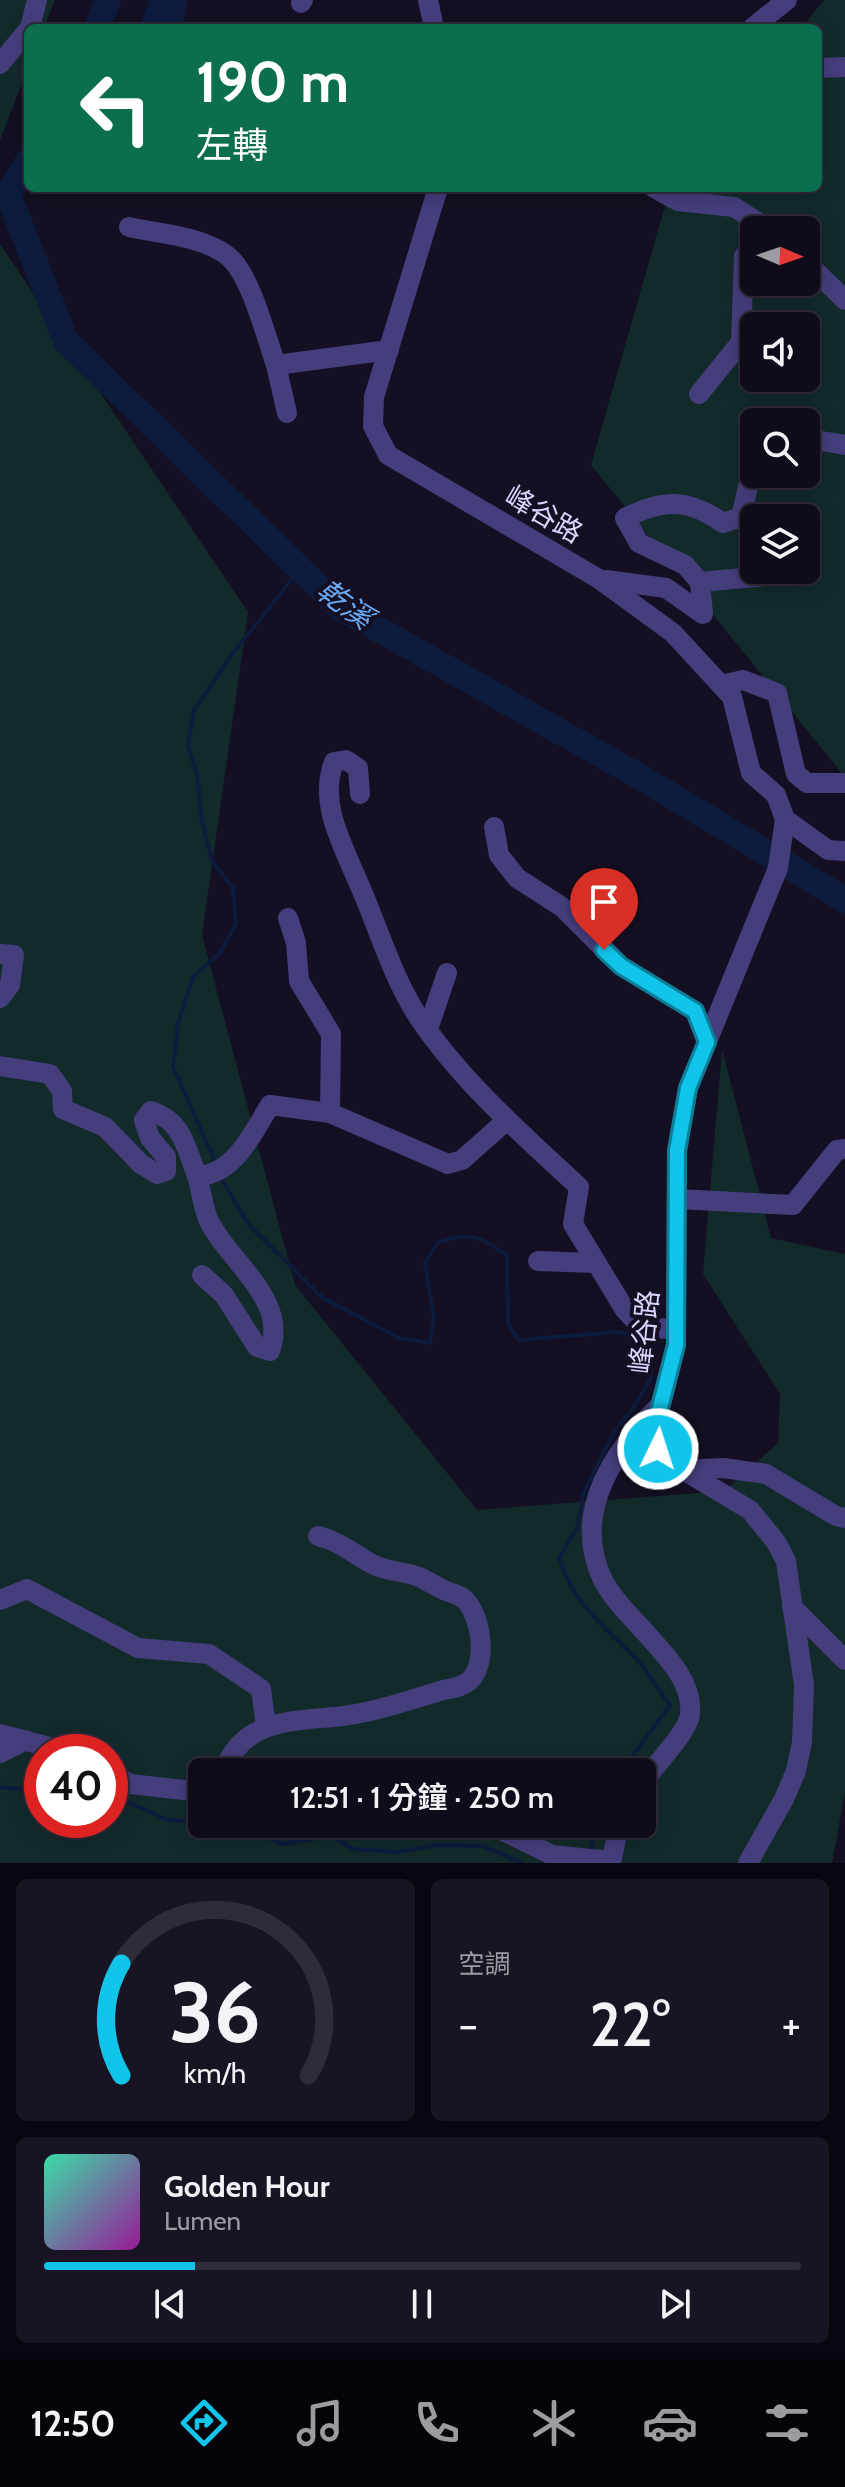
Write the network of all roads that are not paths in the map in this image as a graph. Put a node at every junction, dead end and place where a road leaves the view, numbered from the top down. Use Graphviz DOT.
graph roads {
  1 [pos="37,0"];
  2 [pos="428,0"];
  3 [pos="787,0"];
  4 [pos="30,24"];
  5 [pos="433,24"];
  6 [pos="757,24"];
  7 [pos="24,35"];
  8 [pos="0,64"];
  9 [pos="845,67"];
  10 [pos="822,68"];
  11 [pos="437,192"];
  12 [pos="661,192"];
  13 [pos="748,216"];
  14 [pos="129,227"];
  15 [pos="820,276"];
  16 [pos="743,296"];
  17 [pos="845,300"];
  18 [pos="389,350"];
  19 [pos="276,365"];
  20 [pos="699,394"];
  21 [pos="287,413"];
  22 [pos="820,441"];
  23 [pos="845,445"];
  24 [pos="748,488"];
  25 [pos="740,578"];
  26 [pos="599,579"];
  27 [pos="700,582"];
  28 [pos="721,685"];
  29 [pos="845,783"];
  30 [pos="360,794"];
  31 [pos="785,820"];
  32 [pos="494,827"];
  33 [pos="845,851"];
  34 [pos="288,918"];
  35 [pos="0,954"];
  36 [pos="447,973"];
  37 [pos="0,998"];
  38 [pos="428,1029"];
  39 [pos="710,1033"];
  40 [pos="0,1066"];
  41 [pos="330,1113"];
  42 [pos="507,1120"];
  43 [pos="845,1149"];
  44 [pos="211,1172"];
  45 [pos="677,1199"];
  46 [pos="538,1261"];
  47 [pos="595,1263"];
  48 [pos="202,1275"];
  49 [pos="676,1330"];
  50 [pos="662,1403"];
  51 [pos="683,1470"];
  52 [pos="845,1518"];
  53 [pos="318,1536"];
  54 [pos="0,1600"];
  55 [pos="792,1607"];
  56 [pos="845,1660"];
  57 [pos="266,1727"];
  58 [pos="0,1734"];
  59 [pos="24,1740"];
  60 [pos="24,1741"];
  61 [pos="0,1753"];
  62 [pos="228,1758"];
  63 [pos="656,1764"];
  64 [pos="128,1783"];
  65 [pos="188,1790"];
  66 [pos="514,1838"];
  67 [pos="612,1838"];
  68 [pos="550,1859"];
  69 [pos="601,1860"];
  70 [pos="748,1863"];
  1 -- 4 [label="street"];
  2 -- 5 [label="street"];
  3 -- 6 [label="street"];
  7 -- 8 [label="street"];
  9 -- 10 [label="street"];
  11 -- 18 [label="street, 峰谷路"];
  12 -- 13 [label="street"];
  14 -- 19 [label="street"];
  15 -- 17 [label="street"];
  16 -- 20 [label="street"];
  18 -- 19 [label="street"];
  18 -- 26 [label="street, 峰谷路"];
  19 -- 21 [label="street"];
  22 -- 23 [label="street"];
  24 -- 27 [label="street"];
  25 -- 27 [label="street"];
  26 -- 27 [label="street"];
  26 -- 28 [label="street, 峰谷路"];
  28 -- 29 [label="street"];
  28 -- 31 [label="street, 峰谷路"];
  30 -- 38 [label="street"];
  31 -- 33 [label="street"];
  31 -- 39 [label="street, 峰谷路"];
  32 -- 39 [label="street"];
  34 -- 41 [label="street"];
  35 -- 37 [label="street"];
  36 -- 38 [label="street"];
  38 -- 42 [label="street"];
  39 -- 45 [label="street, 峰谷路"];
  40 -- 44 [label="street"];
  41 -- 42 [label="street"];
  41 -- 44 [label="street"];
  42 -- 47 [label="street"];
  43 -- 45 [label="street"];
  44 -- 48 [label="street"];
  45 -- 49 [label="street, 峰谷路"];
  46 -- 47 [label="street"];
  47 -- 49 [label="street"];
  49 -- 50 [label="street, 峰谷路"];
  50 -- 51 [label="street, 峰谷路"];
  50 -- 63 [label="street"];
  51 -- 52 [label="street"];
  51 -- 55 [label="street, 峰谷路"];
  53 -- 57 [label="street"];
  54 -- 57 [label="street"];
  55 -- 56 [label="street"];
  55 -- 70 [label="street, 峰谷路"];
  57 -- 62 [label="street"];
  58 -- 59 [label="street"];
  60 -- 61 [label="street"];
  64 -- 65 [label="street"];
  66 -- 68 [label="street"];
  67 -- 69 [label="street"];
  68 -- 69 [label="street"];
}
